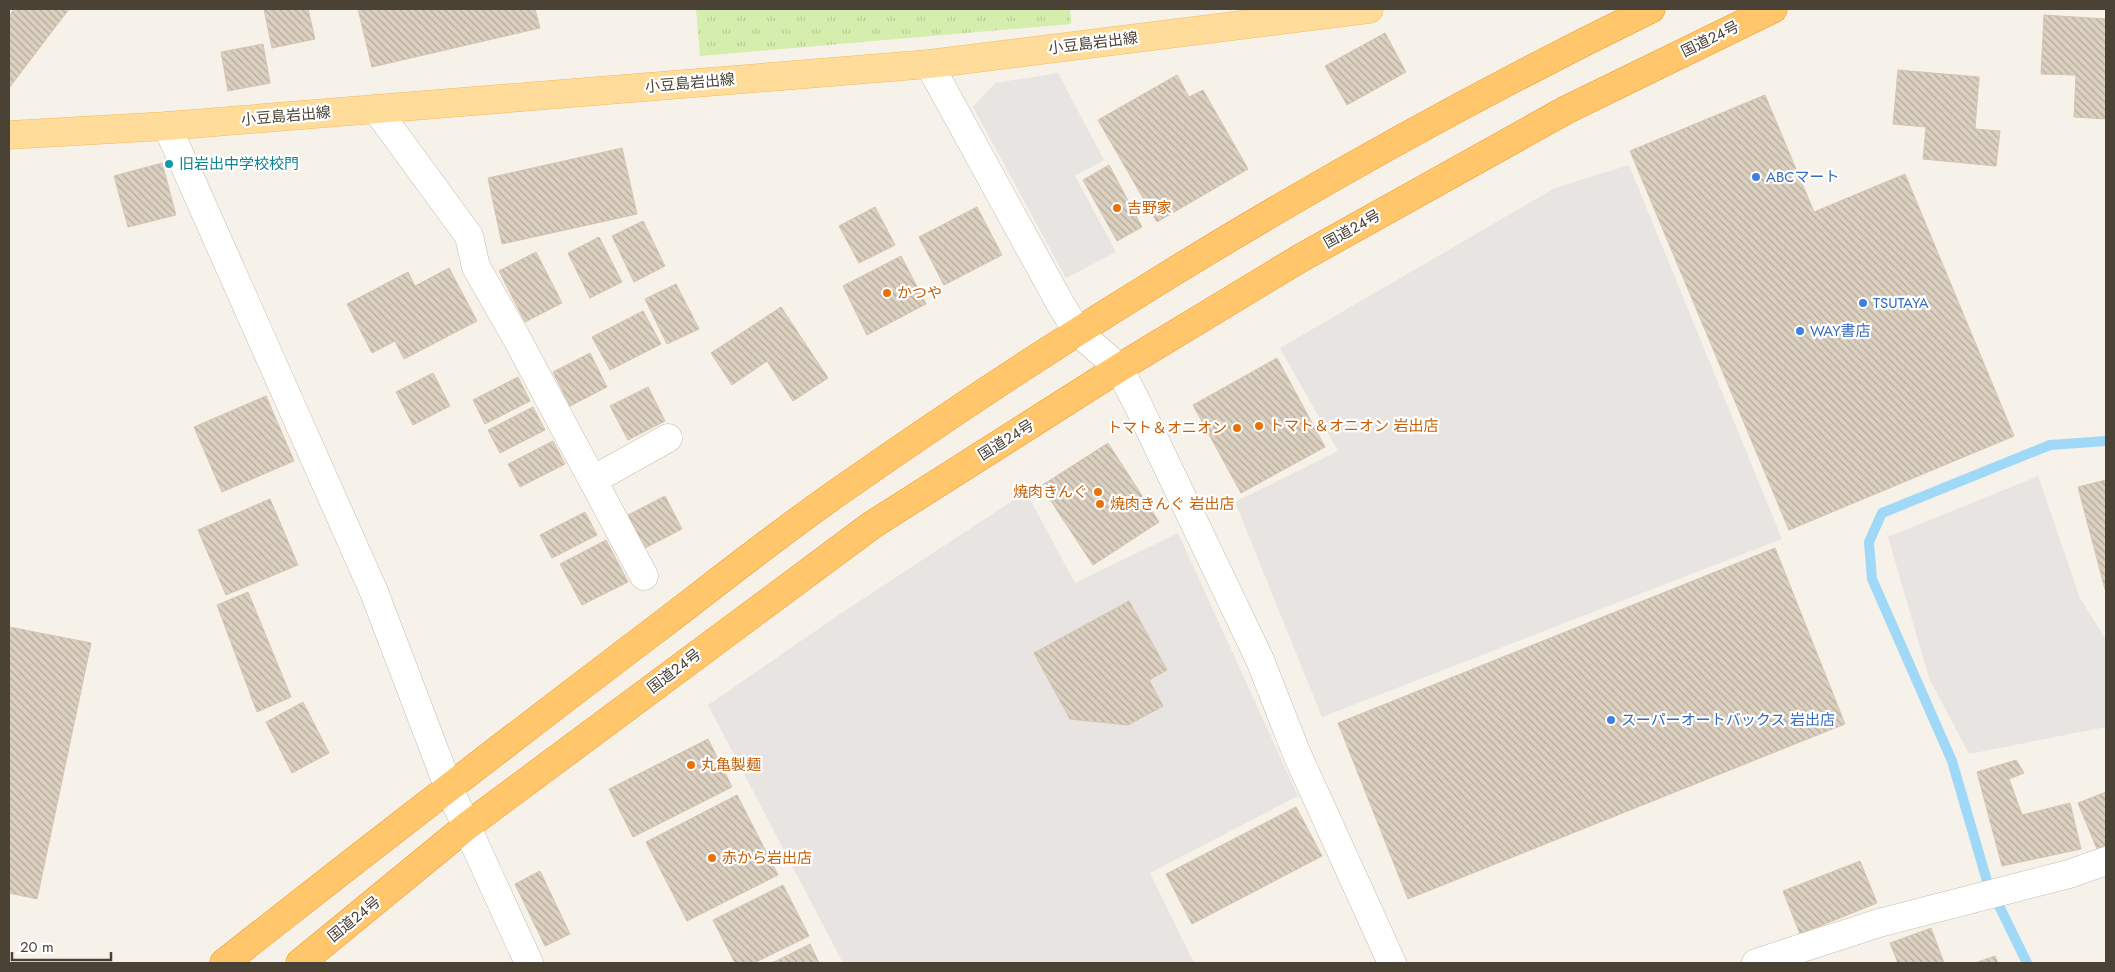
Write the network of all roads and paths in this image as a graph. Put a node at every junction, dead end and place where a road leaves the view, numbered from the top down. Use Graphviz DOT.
graph roads {
  1 [pos="1369,9"];
  2 [pos="1650,9"];
  3 [pos="1773,9"];
  4 [pos="929,64"];
  5 [pos="376,109"];
  6 [pos="167,126"];
  7 [pos="9,135"];
  8 [pos="1077,331"];
  9 [pos="1119,368"];
  10 [pos="668,438"];
  11 [pos="593,480"];
  12 [pos="644,576"];
  13 [pos="448,786"];
  14 [pos="467,826"];
  15 [pos="2106,861"];
  16 [pos="224,963"];
  17 [pos="300,963"];
  18 [pos="529,963"];
  19 [pos="1392,963"];
  20 [pos="1756,963"];
  1 -- 4 [label="main road, 小豆島岩出線"];
  2 -- 8 [label="highway"];
  3 -- 9 [label="highway, 国道24号"];
  4 -- 5 [label="main road, 小豆島岩出線"];
  4 -- 8 [label="street"];
  5 -- 6 [label="main road, 小豆島岩出線"];
  5 -- 11 [label="street"];
  6 -- 7 [label="main road, 小豆島岩出線"];
  6 -- 13 [label="street"];
  8 -- 9 [label="street"];
  8 -- 13 [label="highway"];
  9 -- 14 [label="highway, 国道24号"];
  9 -- 19 [label="street"];
  10 -- 11 [label="street"];
  11 -- 12 [label="street"];
  13 -- 14 [label="street"];
  13 -- 16 [label="highway"];
  14 -- 17 [label="highway, 国道24号"];
  14 -- 18 [label="street"];
  15 -- 20 [label="street"];
}
